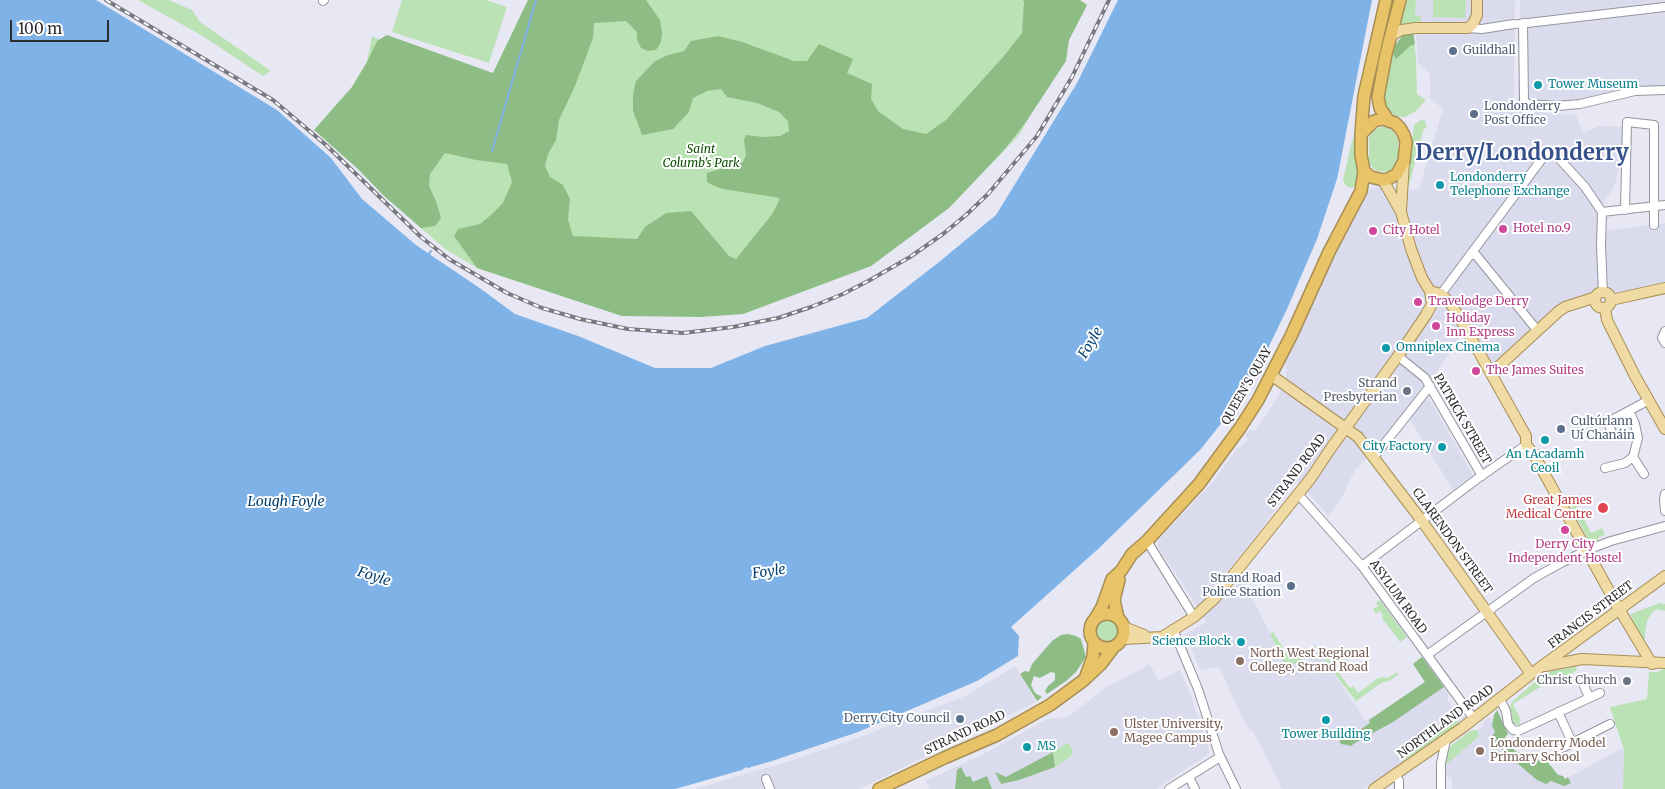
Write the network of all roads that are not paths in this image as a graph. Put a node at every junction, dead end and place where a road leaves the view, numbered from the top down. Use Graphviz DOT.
graph roads {
  1 [pos="1386,0"];
  2 [pos="1400,0"];
  3 [pos="1478,0"];
  4 [pos="1665,8"];
  5 [pos="1477,15"];
  6 [pos="1519,24"];
  7 [pos="1468,28"];
  8 [pos="1487,28"];
  9 [pos="1407,29"];
  10 [pos="1391,36"];
  11 [pos="1386,54"];
  12 [pos="1665,90"];
  13 [pos="1388,120"];
  14 [pos="1361,134"];
  15 [pos="1404,161"];
  16 [pos="1364,171"];
  17 [pos="1381,180"];
  18 [pos="1361,191"];
  19 [pos="1665,204"];
  20 [pos="1654,206"];
  21 [pos="1625,210"];
  22 [pos="1400,212"];
  23 [pos="1602,212"];
  24 [pos="1654,225"];
  25 [pos="1470,255"];
  26 [pos="1665,288"];
  27 [pos="1430,291"];
  28 [pos="1441,294"];
  29 [pos="1602,300"];
  30 [pos="1432,304"];
  31 [pos="1451,304"];
  32 [pos="1537,330"];
  33 [pos="1665,331"];
  34 [pos="1665,343"];
  35 [pos="1398,356"];
  36 [pos="1491,372"];
  37 [pos="1271,375"];
  38 [pos="1430,386"];
  39 [pos="1649,400"];
  40 [pos="1629,410"];
  41 [pos="1663,422"];
  42 [pos="1346,428"];
  43 [pos="1612,433"];
  44 [pos="1526,445"];
  45 [pos="1374,457"];
  46 [pos="1633,457"];
  47 [pos="1605,468"];
  48 [pos="1644,474"];
  49 [pos="1482,476"];
  50 [pos="1298,494"];
  51 [pos="1665,494"];
  52 [pos="1665,511"];
  53 [pos="1422,521"];
  54 [pos="1665,526"];
  55 [pos="1147,541"];
  56 [pos="1587,550"];
  57 [pos="1362,566"];
  58 [pos="1121,571"];
  59 [pos="1665,576"];
  60 [pos="1619,609"];
  61 [pos="1487,612"];
  62 [pos="1096,617"];
  63 [pos="1194,618"];
  64 [pos="1122,628"];
  65 [pos="1174,629"];
  66 [pos="1094,643"];
  67 [pos="1113,648"];
  68 [pos="1427,655"];
  69 [pos="1665,663"];
  70 [pos="1652,664"];
  71 [pos="1542,666"];
  72 [pos="1531,674"];
  73 [pos="1084,680"];
  74 [pos="1584,686"];
  75 [pos="1600,693"];
  76 [pos="1589,697"];
  77 [pos="1500,698"];
  78 [pos="1558,712"];
  79 [pos="1474,719"];
  80 [pos="1610,724"];
  81 [pos="1446,740"];
  82 [pos="1572,742"];
  83 [pos="1558,750"];
  84 [pos="1220,757"];
  85 [pos="1396,774"];
  86 [pos="1189,777"];
  87 [pos="766,779"];
  88 [pos="770,789"];
  89 [pos="879,789"];
  90 [pos="1169,789"];
  91 [pos="1195,789"];
  92 [pos="1236,789"];
  93 [pos="1374,789"];
  94 [pos="1399,789"];
  95 [pos="1441,789"];
  1 -- 14 [label="highway"];
  2 -- 10 [label="highway"];
  3 -- 5 [label="main road"];
  4 -- 6 [label="street"];
  5 -- 7 [label="main road"];
  5 -- 8 [label="street"];
  6 -- 8 [label="street"];
  6 -- 12 [label="street"];
  7 -- 8 [label="street"];
  7 -- 9 [label="main road"];
  9 -- 10 [label="main road"];
  9 -- 11 [label="main road"];
  10 -- 11 [label="highway"];
  11 -- 13 [label="highway"];
  13 -- 14 [label="highway"];
  13 -- 15 [label="highway"];
  14 -- 16 [label="highway"];
  15 -- 17 [label="highway"];
  15 -- 22 [label="main road"];
  16 -- 17 [label="highway"];
  16 -- 18 [label="highway, QUEEN'S QUAY"];
  17 -- 18 [label="highway, QUEEN'S QUAY"];
  17 -- 22 [label="main road"];
  18 -- 37 [label="highway, QUEEN'S QUAY"];
  19 -- 20 [label="street"];
  20 -- 21 [label="street"];
  20 -- 21 [label="street"];
  20 -- 24 [label="street"];
  21 -- 23 [label="street"];
  22 -- 27 [label="main road"];
  23 -- 25 [label="street"];
  23 -- 29 [label="street"];
  25 -- 28 [label="street"];
  25 -- 32 [label="street"];
  26 -- 29 [label="main road"];
  27 -- 28 [label="main road"];
  27 -- 30 [label="main road"];
  28 -- 31 [label="main road"];
  29 -- 32 [label="main road"];
  29 -- 39 [label="main road"];
  30 -- 31 [label="main road"];
  30 -- 35 [label="main road, STRAND ROAD"];
  31 -- 36 [label="main road"];
  32 -- 36 [label="main road"];
  33 -- 34 [label="street"];
  35 -- 38 [label="street, PATRICK STREET"];
  35 -- 42 [label="main road, STRAND ROAD"];
  36 -- 44 [label="main road"];
  37 -- 42 [label="main road, CLARENDON STREET"];
  37 -- 55 [label="highway, QUEEN'S QUAY"];
  38 -- 45 [label="street"];
  38 -- 49 [label="street, PATRICK STREET"];
  39 -- 40 [label="street"];
  39 -- 41 [label="main road"];
  40 -- 43 [label="street"];
  40 -- 46 [label="street"];
  42 -- 45 [label="main road, CLARENDON STREET"];
  42 -- 50 [label="main road, STRAND ROAD"];
  44 -- 49 [label="street"];
  44 -- 56 [label="main road"];
  45 -- 53 [label="main road, CLARENDON STREET"];
  46 -- 47 [label="street"];
  46 -- 48 [label="street"];
  49 -- 53 [label="street"];
  50 -- 57 [label="street, ASYLUM ROAD"];
  50 -- 63 [label="main road, STRAND ROAD"];
  51 -- 52 [label="street"];
  53 -- 57 [label="street"];
  53 -- 61 [label="main road, CLARENDON STREET"];
  54 -- 56 [label="street"];
  55 -- 58 [label="highway, QUEEN'S QUAY"];
  55 -- 63 [label="street"];
  56 -- 60 [label="main road"];
  56 -- 61 [label="street"];
  57 -- 68 [label="street, ASYLUM ROAD"];
  58 -- 62 [label="highway, QUEEN'S QUAY"];
  58 -- 64 [label="highway, QUEEN'S QUAY"];
  59 -- 60 [label="main road, FRANCIS STREET"];
  60 -- 70 [label="main road"];
  60 -- 71 [label="main road, FRANCIS STREET"];
  61 -- 68 [label="street"];
  61 -- 72 [label="main road, CLARENDON STREET"];
  62 -- 64 [label="highway"];
  62 -- 66 [label="highway"];
  63 -- 65 [label="main road, STRAND ROAD"];
  64 -- 65 [label="main road, STRAND ROAD"];
  64 -- 67 [label="highway"];
  65 -- 84 [label="street"];
  66 -- 67 [label="highway"];
  66 -- 73 [label="highway"];
  67 -- 73 [label="highway, STRAND ROAD"];
  68 -- 79 [label="street, ASYLUM ROAD"];
  69 -- 70 [label="main road"];
  70 -- 71 [label="main road"];
  71 -- 72 [label="main road, FRANCIS STREET"];
  72 -- 77 [label="main road, NORTHLAND ROAD"];
  73 -- 89 [label="highway, STRAND ROAD"];
  74 -- 76 [label="street"];
  75 -- 76 [label="street"];
  76 -- 78 [label="street"];
  77 -- 78 [label="street"];
  77 -- 79 [label="main road, NORTHLAND ROAD"];
  78 -- 82 [label="street"];
  79 -- 81 [label="main road, NORTHLAND ROAD"];
  80 -- 82 [label="street"];
  81 -- 85 [label="main road, NORTHLAND ROAD"];
  81 -- 95 [label="street"];
  82 -- 83 [label="street"];
  84 -- 86 [label="street"];
  84 -- 92 [label="street"];
  85 -- 93 [label="main road, NORTHLAND ROAD"];
  85 -- 94 [label="street"];
  86 -- 90 [label="street"];
  86 -- 91 [label="street"];
  87 -- 88 [label="street"];
}
